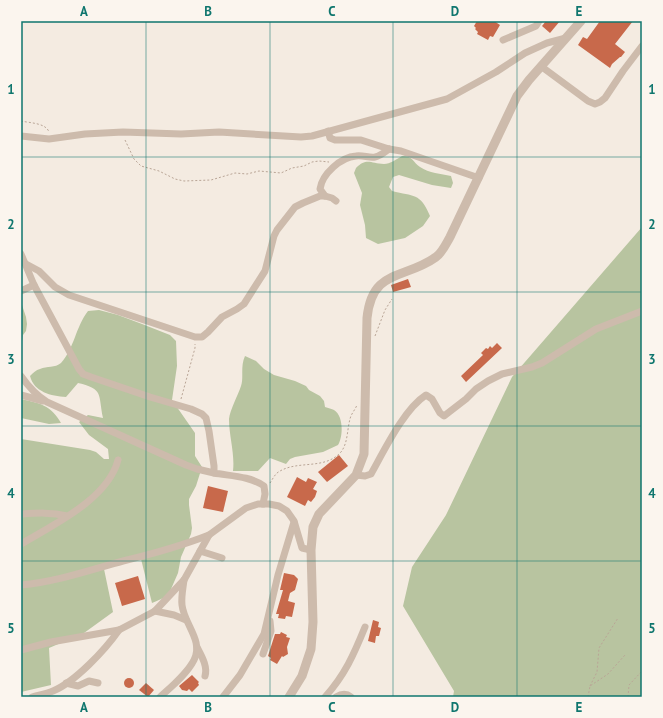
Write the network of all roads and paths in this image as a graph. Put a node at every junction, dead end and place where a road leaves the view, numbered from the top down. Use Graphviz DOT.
graph roads {
  1 [pos="539,21"];
  2 [pos="581,21"];
  3 [pos="566,38"];
  4 [pos="503,40"];
  5 [pos="642,46"];
  6 [pos="542,67"];
  7 [pos="21,121"];
  8 [pos="328,131"];
  9 [pos="123,132"];
  10 [pos="21,136"];
  11 [pos="49,139"];
  12 [pos="389,149"];
  13 [pos="336,164"];
  14 [pos="479,178"];
  15 [pos="325,196"];
  16 [pos="336,201"];
  17 [pos="21,254"];
  18 [pos="26,264"];
  19 [pos="34,285"];
  20 [pos="21,291"];
  21 [pos="392,299"];
  22 [pos="642,311"];
  23 [pos="195,337"];
  24 [pos="375,338"];
  25 [pos="21,376"];
  26 [pos="21,395"];
  27 [pos="357,399"];
  28 [pos="47,402"];
  29 [pos="179,406"];
  30 [pos="118,460"];
  31 [pos="214,472"];
  32 [pos="356,475"];
  33 [pos="264,486"];
  34 [pos="264,504"];
  35 [pos="21,514"];
  36 [pos="67,516"];
  37 [pos="294,521"];
  38 [pos="209,535"];
  39 [pos="21,544"];
  40 [pos="311,550"];
  41 [pos="200,551"];
  42 [pos="222,558"];
  43 [pos="184,580"];
  44 [pos="21,585"];
  45 [pos="155,611"];
  46 [pos="268,617"];
  47 [pos="618,618"];
  48 [pos="186,620"];
  49 [pos="365,627"];
  50 [pos="118,630"];
  51 [pos="197,647"];
  52 [pos="21,650"];
  53 [pos="263,654"];
  54 [pos="625,655"];
  55 [pos="642,672"];
  56 [pos="205,676"];
  57 [pos="66,683"];
  58 [pos="98,683"];
  59 [pos="590,686"];
  60 [pos="32,697"];
  61 [pos="160,697"];
  62 [pos="223,697"];
  63 [pos="288,697"];
  64 [pos="325,697"];
  65 [pos="336,697"];
  66 [pos="351,697"];
  67 [pos="588,697"];
  68 [pos="628,697"];
  1 -- 4 [label="street"];
  2 -- 3 [label="street"];
  3 -- 6 [label="street"];
  3 -- 8 [label="street"];
  5 -- 6 [label="street"];
  6 -- 14 [label="street"];
  7 -- 11 [label="path"];
  8 -- 9 [label="street"];
  8 -- 12 [label="street"];
  9 -- 11 [label="street"];
  9 -- 13 [label="path"];
  10 -- 11 [label="street"];
  12 -- 13 [label="street"];
  12 -- 14 [label="street"];
  13 -- 15 [label="street"];
  14 -- 32 [label="street"];
  15 -- 16 [label="street"];
  15 -- 23 [label="street"];
  17 -- 18 [label="street"];
  18 -- 19 [label="street"];
  18 -- 23 [label="street"];
  19 -- 20 [label="street"];
  19 -- 29 [label="street"];
  21 -- 24 [label="path"];
  22 -- 32 [label="street"];
  23 -- 29 [label="path"];
  25 -- 28 [label="street"];
  26 -- 28 [label="street"];
  27 -- 33 [label="path"];
  28 -- 31 [label="street"];
  29 -- 31 [label="street"];
  30 -- 36 [label="street"];
  31 -- 33 [label="street"];
  32 -- 40 [label="street"];
  33 -- 34 [label="street"];
  34 -- 37 [label="street"];
  34 -- 38 [label="street"];
  35 -- 36 [label="street"];
  36 -- 39 [label="street"];
  37 -- 40 [label="street"];
  37 -- 46 [label="street"];
  38 -- 41 [label="street"];
  38 -- 44 [label="street"];
  40 -- 63 [label="street"];
  41 -- 42 [label="street"];
  41 -- 43 [label="street"];
  43 -- 45 [label="street"];
  43 -- 48 [label="street"];
  45 -- 48 [label="street"];
  45 -- 50 [label="street"];
  46 -- 53 [label="street"];
  46 -- 62 [label="street"];
  47 -- 59 [label="path"];
  48 -- 51 [label="street"];
  49 -- 64 [label="street"];
  50 -- 52 [label="street"];
  50 -- 57 [label="street"];
  51 -- 56 [label="street"];
  51 -- 61 [label="street"];
  54 -- 59 [label="path"];
  55 -- 68 [label="path"];
  57 -- 58 [label="street"];
  57 -- 60 [label="street"];
  59 -- 67 [label="path"];
  65 -- 66 [label="street"];
}
